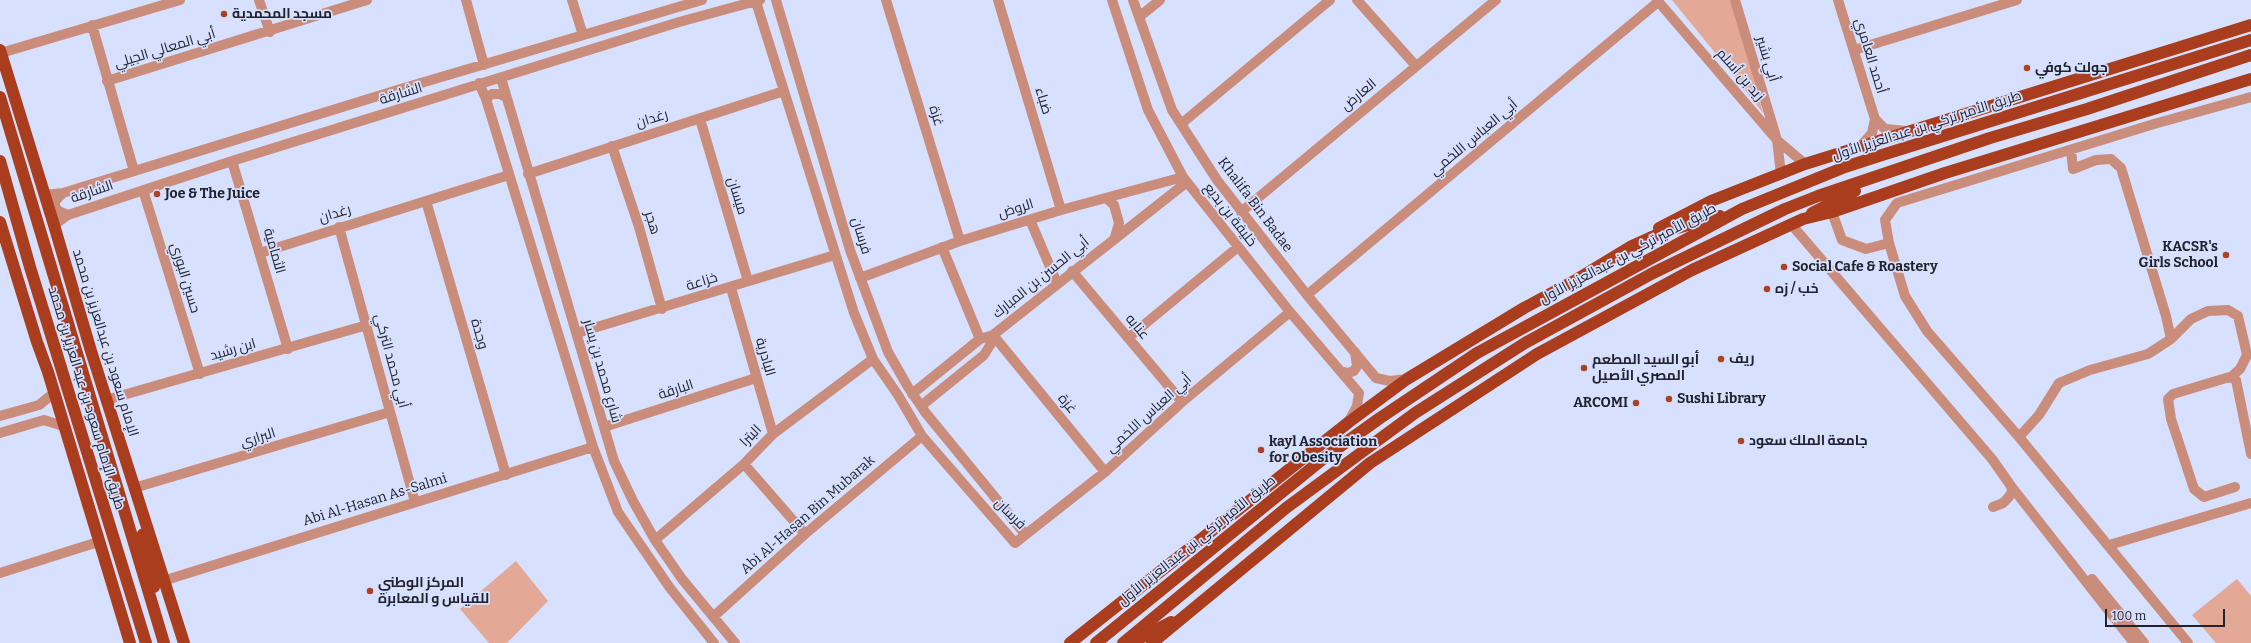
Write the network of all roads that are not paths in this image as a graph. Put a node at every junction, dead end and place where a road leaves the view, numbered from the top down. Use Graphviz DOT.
graph roads {
  1 [pos="180,0"];
  2 [pos="259,0"];
  3 [pos="466,0"];
  4 [pos="572,0"];
  5 [pos="702,0"];
  6 [pos="776,0"];
  7 [pos="886,0"];
  8 [pos="998,0"];
  9 [pos="1112,0"];
  10 [pos="1133,0"];
  11 [pos="1160,0"];
  12 [pos="1330,0"];
  13 [pos="1357,0"];
  14 [pos="1496,0"];
  15 [pos="1735,0"];
  16 [pos="1838,0"];
  17 [pos="2017,0"];
  18 [pos="362,1"];
  19 [pos="758,1"];
  20 [pos="1658,1"];
  21 [pos="680,7"];
  22 [pos="1139,17"];
  23 [pos="684,21"];
  24 [pos="92,25"];
  25 [pos="2251,25"];
  26 [pos="270,32"];
  27 [pos="583,35"];
  28 [pos="2251,40"];
  29 [pos="1854,50"];
  30 [pos="0,51"];
  31 [pos="2251,55"];
  32 [pos="484,65"];
  33 [pos="1416,66"];
  34 [pos="501,78"];
  35 [pos="2251,79"];
  36 [pos="107,81"];
  37 [pos="479,83"];
  38 [pos="404,88"];
  39 [pos="784,91"];
  40 [pos="0,97"];
  41 [pos="506,97"];
  42 [pos="2251,97"];
  43 [pos="486,99"];
  44 [pos="409,106"];
  45 [pos="700,119"];
  46 [pos="1875,119"];
  47 [pos="1182,124"];
  48 [pos="1913,132"];
  49 [pos="1777,140"];
  50 [pos="612,146"];
  51 [pos="1859,148"];
  52 [pos="2071,150"];
  53 [pos="0,161"];
  54 [pos="232,161"];
  55 [pos="1917,162"];
  56 [pos="1805,164"];
  57 [pos="134,171"];
  58 [pos="528,174"];
  59 [pos="1781,174"];
  60 [pos="509,175"];
  61 [pos="1185,180"];
  62 [pos="143,190"];
  63 [pos="63,193"];
  64 [pos="45,195"];
  65 [pos="1106,198"];
  66 [pos="426,201"];
  67 [pos="1742,209"];
  68 [pos="1061,210"];
  69 [pos="1241,212"];
  70 [pos="1832,212"];
  71 [pos="68,215"];
  72 [pos="1803,219"];
  73 [pos="1030,220"];
  74 [pos="0,222"];
  75 [pos="54,224"];
  76 [pos="1791,224"];
  77 [pos="339,227"];
  78 [pos="1115,237"];
  79 [pos="960,241"];
  80 [pos="1889,243"];
  81 [pos="1632,246"];
  82 [pos="942,247"];
  83 [pos="1238,247"];
  84 [pos="260,252"];
  85 [pos="836,255"];
  86 [pos="50,266"];
  87 [pos="30,267"];
  88 [pos="1072,271"];
  89 [pos="860,278"];
  90 [pos="748,281"];
  91 [pos="1057,283"];
  92 [pos="731,288"];
  93 [pos="1307,295"];
  94 [pos="662,309"];
  95 [pos="1290,312"];
  96 [pos="367,325"];
  97 [pos="577,333"];
  98 [pos="993,335"];
  99 [pos="1128,338"];
  100 [pos="980,339"];
  101 [pos="2171,339"];
  102 [pos="288,349"];
  103 [pos="90,352"];
  104 [pos="1356,352"];
  105 [pos="2249,354"];
  106 [pos="872,359"];
  107 [pos="1340,371"];
  108 [pos="48,372"];
  109 [pos="200,374"];
  110 [pos="2231,377"];
  111 [pos="756,378"];
  112 [pos="1407,379"];
  113 [pos="54,393"];
  114 [pos="106,400"];
  115 [pos="917,400"];
  116 [pos="1182,402"];
  117 [pos="903,406"];
  118 [pos="390,412"];
  119 [pos="1,414"];
  120 [pos="1349,422"];
  121 [pos="63,426"];
  122 [pos="604,427"];
  123 [pos="0,433"];
  124 [pos="773,434"];
  125 [pos="922,436"];
  126 [pos="2019,436"];
  127 [pos="593,447"];
  128 [pos="2251,454"];
  129 [pos="744,464"];
  130 [pos="1105,472"];
  131 [pos="506,475"];
  132 [pos="2010,486"];
  133 [pos="2235,487"];
  134 [pos="134,488"];
  135 [pos="415,502"];
  136 [pos="2251,503"];
  137 [pos="1993,507"];
  138 [pos="805,534"];
  139 [pos="1025,534"];
  140 [pos="655,540"];
  141 [pos="98,542"];
  142 [pos="2108,545"];
  143 [pos="0,573"];
  144 [pos="166,580"];
  145 [pos="713,617"];
  146 [pos="1183,617"];
  147 [pos="130,643"];
  148 [pos="146,643"];
  149 [pos="164,643"];
  150 [pos="184,643"];
  151 [pos="714,643"];
  152 [pos="735,643"];
  153 [pos="1070,643"];
  154 [pos="1096,643"];
  155 [pos="1123,643"];
  156 [pos="1132,643"];
  157 [pos="1152,643"];
  158 [pos="2134,643"];
  159 [pos="2144,643"];
  160 [pos="2188,643"];
  1 -- 24 [label="street"];
  2 -- 26 [label="street"];
  3 -- 32 [label="street"];
  4 -- 27 [label="street"];
  5 -- 21 [label="street, الشارقة"];
  6 -- 89 [label="street, فرسان"];
  7 -- 79 [label="street, غزة"];
  8 -- 68 [label="street, ضباء"];
  9 -- 61 [label="street, خليفة بن بديع"];
  10 -- 22 [label="street, Khalifa Bin Badae"];
  11 -- 22 [label="street"];
  12 -- 47 [label="street"];
  13 -- 33 [label="street"];
  14 -- 33 [label="street, العارض"];
  15 -- 49 [label="street, أبي بشير"];
  16 -- 29 [label="street, أحمد العامري"];
  17 -- 29 [label="street"];
  18 -- 26 [label="street, أبي المعالي الجيلي"];
  19 -- 23 [label="street, الشارقة"];
  19 -- 39 [label="street, فرسان"];
  20 -- 49 [label="street, زيد بن أسلم"];
  20 -- 93 [label="street, أبي العباس اللخمي"];
  21 -- 23 [label="street"];
  21 -- 27 [label="street, الشارقة"];
  22 -- 47 [label="street, Khalifa Bin Badae"];
  23 -- 34 [label="street, الشارقة"];
  24 -- 30 [label="street"];
  24 -- 36 [label="street"];
  25 -- 48 [label="main road"];
  26 -- 36 [label="street, أبي المعالي الجيلي"];
  27 -- 32 [label="street, الشارقة"];
  28 -- 67 [label="main road, طريق الأمير تركي بن عبدالعزيز الأول"];
  29 -- 46 [label="street, أحمد العامري"];
  30 -- 64 [label="main road, الإمام سعود بن عبدالعزيز بن محمد"];
  31 -- 55 [label="main road, طريق الأمير تركي بن عبدالعزيز الأول"];
  32 -- 38 [label="street, الشارقة"];
  33 -- 69 [label="street, العارض"];
  34 -- 37 [label="street, الشارقة"];
  34 -- 41 [label="street, شارع محمد بن يسار"];
  35 -- 70 [label="main road"];
  36 -- 57 [label="street"];
  37 -- 43 [label="street"];
  37 -- 44 [label="street, الشارقة"];
  38 -- 44 [label="street"];
  38 -- 57 [label="street, الشارقة"];
  39 -- 45 [label="street, رغدان"];
  39 -- 85 [label="street, فرسان"];
  40 -- 86 [label="main road, طريق الإمام سعود بن عبد العزيز بن محمد"];
  41 -- 43 [label="street"];
  41 -- 58 [label="street, شارع محمد بن يسار"];
  42 -- 52 [label="street"];
  43 -- 60 [label="street"];
  44 -- 54 [label="street, الشارقة"];
  45 -- 50 [label="street, رغدان"];
  45 -- 90 [label="street, ميسان"];
  46 -- 48 [label="street"];
  46 -- 51 [label="street"];
  47 -- 69 [label="street, Khalifa Bin Badae"];
  48 -- 51 [label="main road"];
  49 -- 56 [label="street, زيد بن أسلم"];
  49 -- 59 [label="street, أبي بشير"];
  50 -- 58 [label="street, رغدان"];
  50 -- 94 [label="street, هجر"];
  51 -- 56 [label="main road"];
  52 -- 80 [label="street"];
  52 -- 101 [label="street"];
  53 -- 87 [label="main road, طريق الإمام سعود بن عبد العزيز بن محمد"];
  54 -- 62 [label="street, الشارقة"];
  54 -- 84 [label="street, الثمامية"];
  55 -- 72 [label="main road"];
  55 -- 155 [label="main road, طريق الأمير تركي بن عبدالعزيز الأول"];
  56 -- 59 [label="main road"];
  57 -- 63 [label="street, الشارقة"];
  58 -- 97 [label="street, شارع محمد بن يسار"];
  59 -- 81 [label="main road"];
  60 -- 66 [label="street, رغدان"];
  60 -- 127 [label="street"];
  61 -- 65 [label="street, الروض"];
  61 -- 78 [label="street, أبي الحسن بن المبارك"];
  61 -- 83 [label="street, خليفة بن بديع"];
  62 -- 71 [label="street, الشارقة"];
  62 -- 109 [label="street, حسين البوري"];
  63 -- 64 [label="street, الشارقة"];
  63 -- 71 [label="street"];
  64 -- 75 [label="main road, الإمام سعود بن عبدالعزيز بن محمد"];
  65 -- 68 [label="street, الروض"];
  65 -- 78 [label="street"];
  66 -- 77 [label="street, رغدان"];
  66 -- 131 [label="street, وجدة"];
  67 -- 81 [label="main road"];
  67 -- 154 [label="main road, طريق الأمير تركي بن عبدالعزيز الأول"];
  68 -- 73 [label="street, الروض"];
  69 -- 93 [label="street, Khalifa Bin Badae"];
  70 -- 72 [label="main road"];
  70 -- 80 [label="street"];
  71 -- 75 [label="street, الشارقة"];
  72 -- 76 [label="main road"];
  73 -- 79 [label="street, الروض"];
  73 -- 91 [label="street"];
  74 -- 108 [label="main road"];
  75 -- 103 [label="main road, الإمام سعود بن عبدالعزيز بن محمد"];
  76 -- 132 [label="street"];
  76 -- 146 [label="main road"];
  77 -- 84 [label="street, رغدان"];
  77 -- 96 [label="street, أبي محمد التركي"];
  78 -- 88 [label="street, أبي الحسن بن المبارك"];
  79 -- 82 [label="street, الروض"];
  80 -- 126 [label="street"];
  81 -- 112 [label="main road"];
  82 -- 89 [label="street, الروض"];
  82 -- 100 [label="street"];
  83 -- 95 [label="street, خليفة بن بديع"];
  83 -- 99 [label="street"];
  84 -- 102 [label="street, الثمامية"];
  85 -- 90 [label="street, خزاعة"];
  85 -- 106 [label="street, فرسان"];
  86 -- 103 [label="main road"];
  86 -- 149 [label="main road, طريق الإمام سعود بن عبد العزيز بن محمد"];
  87 -- 108 [label="main road"];
  87 -- 148 [label="main road, طريق الإمام سعود بن عبد العزيز بن محمد"];
  88 -- 91 [label="street, أبي الحسن بن المبارك"];
  88 -- 99 [label="street, عنابه"];
  89 -- 115 [label="street, فرسان"];
  90 -- 92 [label="street, خزاعة"];
  91 -- 98 [label="street, أبي الحسن بن المبارك"];
  92 -- 94 [label="street, خزاعة"];
  92 -- 111 [label="street, البادرية"];
  93 -- 104 [label="street, Khalifa Bin Badae"];
  94 -- 97 [label="street, خزاعة"];
  95 -- 107 [label="street, خليفة بن بديع"];
  95 -- 116 [label="street, أبي العباس اللخمي"];
  96 -- 102 [label="street, ابن رشيد"];
  96 -- 118 [label="street, أبي محمد التركي"];
  97 -- 122 [label="street, شارع محمد بن يسار"];
  98 -- 100 [label="street, أبي الحسن بن المبارك"];
  98 -- 115 [label="street"];
  98 -- 130 [label="street, غزة"];
  99 -- 116 [label="street, عنابه"];
  100 -- 115 [label="street, أبي الحسن بن المبارك"];
  101 -- 105 [label="street"];
  101 -- 126 [label="street"];
  102 -- 109 [label="street, ابن رشيد"];
  103 -- 114 [label="main road, الإمام سعود بن عبدالعزيز بن محمد"];
  104 -- 107 [label="street"];
  104 -- 112 [label="street, Khalifa Bin Badae"];
  105 -- 110 [label="street"];
  106 -- 117 [label="street, فرسان"];
  106 -- 124 [label="street, البترا"];
  107 -- 120 [label="street, خليفة بن بديع"];
  108 -- 113 [label="main road"];
  109 -- 114 [label="street, ابن رشيد"];
  110 -- 128 [label="street"];
  110 -- 133 [label="street"];
  111 -- 122 [label="street, البارقة"];
  111 -- 124 [label="street, البادرية"];
  112 -- 120 [label="main road"];
  113 -- 119 [label="street"];
  113 -- 121 [label="main road"];
  114 -- 134 [label="main road, الإمام سعود بن عبدالعزيز بن محمد"];
  115 -- 117 [label="street"];
  115 -- 139 [label="street, فرسان"];
  116 -- 130 [label="street, أبي العباس اللخمي"];
  117 -- 125 [label="street, فرسان"];
  118 -- 134 [label="street, البراري"];
  118 -- 135 [label="street, أبي محمد التركي"];
  120 -- 153 [label="main road"];
  121 -- 123 [label="street"];
  121 -- 141 [label="main road"];
  122 -- 140 [label="street, شارع محمد بن يسار"];
  124 -- 129 [label="street, البترا"];
  125 -- 138 [label="street, Abi Al-Hasan Bin Mubarak"];
  125 -- 139 [label="street, فرسان"];
  126 -- 142 [label="street"];
  127 -- 131 [label="street, Abi Al-Hasan As-Salmi"];
  127 -- 151 [label="street"];
  129 -- 138 [label="street"];
  129 -- 140 [label="street, البترا"];
  130 -- 139 [label="street, أبي العباس اللخمي"];
  131 -- 135 [label="street, Abi Al-Hasan As-Salmi"];
  132 -- 137 [label="street"];
  132 -- 158 [label="street"];
  132 -- 159 [label="street"];
  134 -- 144 [label="main road, الإمام سعود بن عبدالعزيز بن محمد"];
  134 -- 149 [label="main road"];
  135 -- 144 [label="street, Abi Al-Hasan As-Salmi"];
  136 -- 142 [label="street"];
  138 -- 145 [label="street, Abi Al-Hasan Bin Mubarak"];
  140 -- 145 [label="street, شارع محمد بن يسار"];
  141 -- 143 [label="street"];
  141 -- 147 [label="main road"];
  142 -- 160 [label="street"];
  144 -- 150 [label="main road, الإمام سعود بن عبدالعزيز بن محمد"];
  145 -- 152 [label="street, شارع محمد بن يسار"];
  146 -- 156 [label="main road"];
  146 -- 157 [label="main road"];
}
